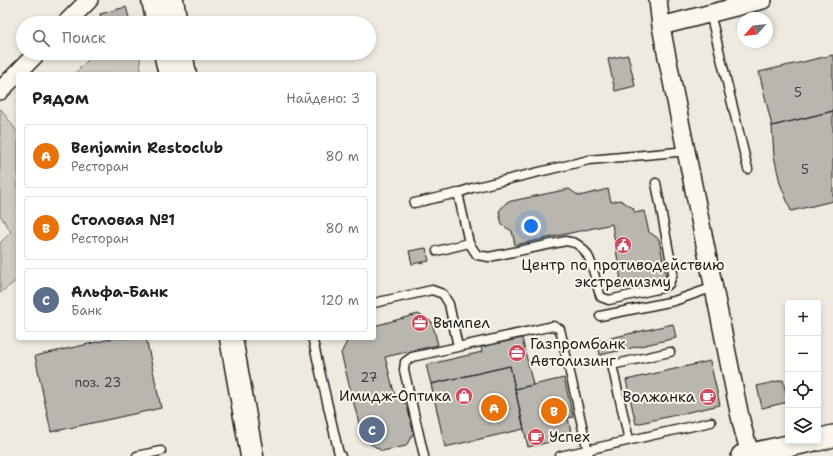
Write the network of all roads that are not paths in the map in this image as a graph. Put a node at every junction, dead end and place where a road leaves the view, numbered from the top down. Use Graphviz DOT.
graph roads {
  1 [pos="89,0"];
  2 [pos="153,0"];
  3 [pos="172,0"];
  4 [pos="658,0"];
  5 [pos="763,0"];
  6 [pos="710,13"];
  7 [pos="73,16"];
  8 [pos="156,16"];
  9 [pos="175,16"];
  10 [pos="660,26"];
  11 [pos="30,60"];
  12 [pos="167,60"];
  13 [pos="182,60"];
  14 [pos="18,72"];
  15 [pos="170,72"];
  16 [pos="185,72"];
  17 [pos="16,75"];
  18 [pos="0,91"];
  19 [pos="686,152"];
  20 [pos="748,169"];
  21 [pos="656,183"];
  22 [pos="458,193"];
  23 [pos="414,203"];
  24 [pos="469,244"];
  25 [pos="437,250"];
  26 [pos="714,287"];
  27 [pos="376,303"];
  28 [pos="600,316"];
  29 [pos="313,340"];
  30 [pos="226,345"];
  31 [pos="458,347"];
  32 [pos="670,352"];
  33 [pos="711,422"];
  34 [pos="833,436"];
  35 [pos="821,439"];
  36 [pos="629,440"];
  37 [pos="798,444"];
  38 [pos="161,451"];
  39 [pos="588,453"];
  40 [pos="748,455"];
  41 [pos="137,456"];
  42 [pos="238,456"];
  43 [pos="252,456"];
  44 [pos="341,456"];
  45 [pos="423,456"];
  46 [pos="560,456"];
  1 -- 7 [label="street"];
  2 -- 8 [label="main road"];
  3 -- 9 [label="main road"];
  4 -- 10 [label="street"];
  5 -- 6 [label="street"];
  6 -- 10 [label="street"];
  6 -- 20 [label="lane"];
  10 -- 19 [label="street"];
  11 -- 14 [label="street"];
  12 -- 15 [label="main road"];
  13 -- 16 [label="main road"];
  17 -- 18 [label="street"];
  19 -- 22 [label="lane"];
  19 -- 26 [label="street"];
  21 -- 24 [label="lane"];
  22 -- 23 [label="lane"];
  22 -- 24 [label="lane"];
  24 -- 25 [label="lane"];
  26 -- 28 [label="lane"];
  26 -- 40 [label="street"];
  27 -- 31 [label="lane"];
  29 -- 44 [label="lane"];
  30 -- 42 [label="main road"];
  30 -- 43 [label="main road"];
  31 -- 39 [label="lane"];
  31 -- 45 [label="lane"];
  32 -- 36 [label="lane"];
  33 -- 36 [label="lane"];
  34 -- 35 [label="street"];
  36 -- 39 [label="lane"];
  37 -- 40 [label="street"];
  38 -- 41 [label="lane"];
  39 -- 46 [label="lane"];
}
